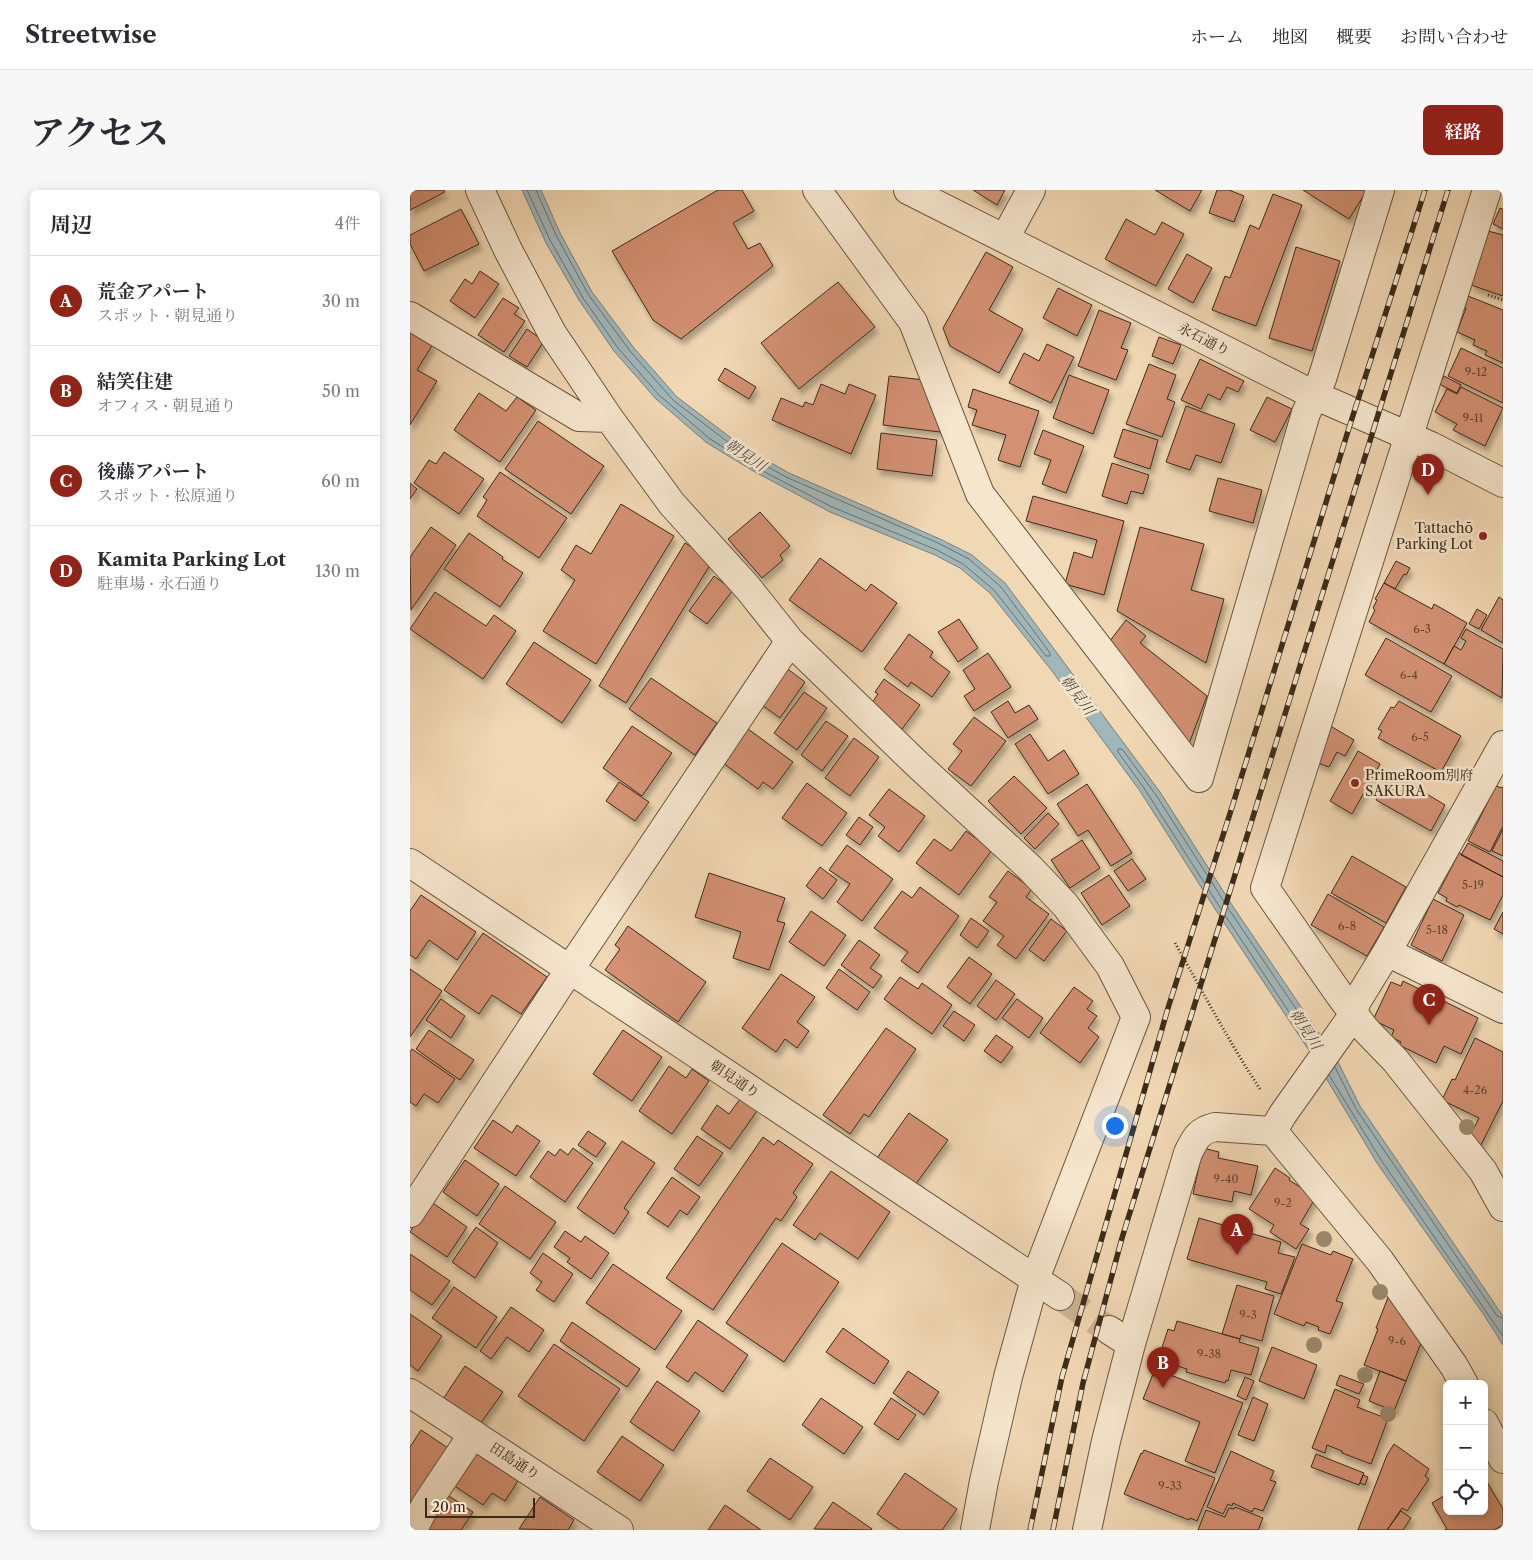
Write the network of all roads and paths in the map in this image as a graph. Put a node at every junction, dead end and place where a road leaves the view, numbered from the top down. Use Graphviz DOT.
graph roads {
  1 [pos="480,190"];
  2 [pos="817,190"];
  3 [pos="908,190"];
  4 [pos="1031,190"];
  5 [pos="1380,190"];
  6 [pos="1487,190"];
  7 [pos="1005,238"];
  8 [pos="410,316"];
  9 [pos="1314,395"];
  10 [pos="609,418"];
  11 [pos="1409,436"];
  12 [pos="1503,483"];
  13 [pos="790,641"];
  14 [pos="1503,745"];
  15 [pos="410,863"];
  16 [pos="1175,943"];
  17 [pos="1387,952"];
  18 [pos="570,969"];
  19 [pos="1503,1009"];
  20 [pos="1351,1017"];
  21 [pos="1278,1123"];
  22 [pos="1503,1207"];
  23 [pos="410,1213"];
  24 [pos="1035,1279"];
  25 [pos="1060,1296"];
  26 [pos="1462,1380"];
  27 [pos="410,1393"];
  28 [pos="1485,1425"];
  29 [pos="473,1434"];
  30 [pos="1503,1459"];
  31 [pos="413,1530"];
  32 [pos="619,1530"];
  33 [pos="975,1530"];
  34 [pos="1087,1530"];
  1 -- 10 [label="street"];
  2 -- 9 [label="street"];
  3 -- 7 [label="street, 永石通り"];
  4 -- 7 [label="street"];
  5 -- 9 [label="street"];
  6 -- 11 [label="street"];
  7 -- 9 [label="street, 永石通り"];
  8 -- 10 [label="street"];
  9 -- 11 [label="street, 永石通り"];
  10 -- 13 [label="street"];
  11 -- 12 [label="street, 永石通り"];
  11 -- 20 [label="street"];
  13 -- 18 [label="street"];
  13 -- 24 [label="street"];
  14 -- 17 [label="street"];
  15 -- 18 [label="street, 朝見通り"];
  16 -- 21 [label="path"];
  17 -- 19 [label="street"];
  17 -- 20 [label="street"];
  18 -- 23 [label="street"];
  18 -- 24 [label="street, 朝見通り"];
  20 -- 21 [label="street"];
  20 -- 22 [label="street"];
  21 -- 26 [label="street"];
  21 -- 34 [label="street"];
  24 -- 25 [label="street, 朝見通り"];
  24 -- 33 [label="street"];
  27 -- 29 [label="street, 田島通り"];
  28 -- 30 [label="street"];
  29 -- 31 [label="street"];
  29 -- 32 [label="street, 田島通り"];
}
